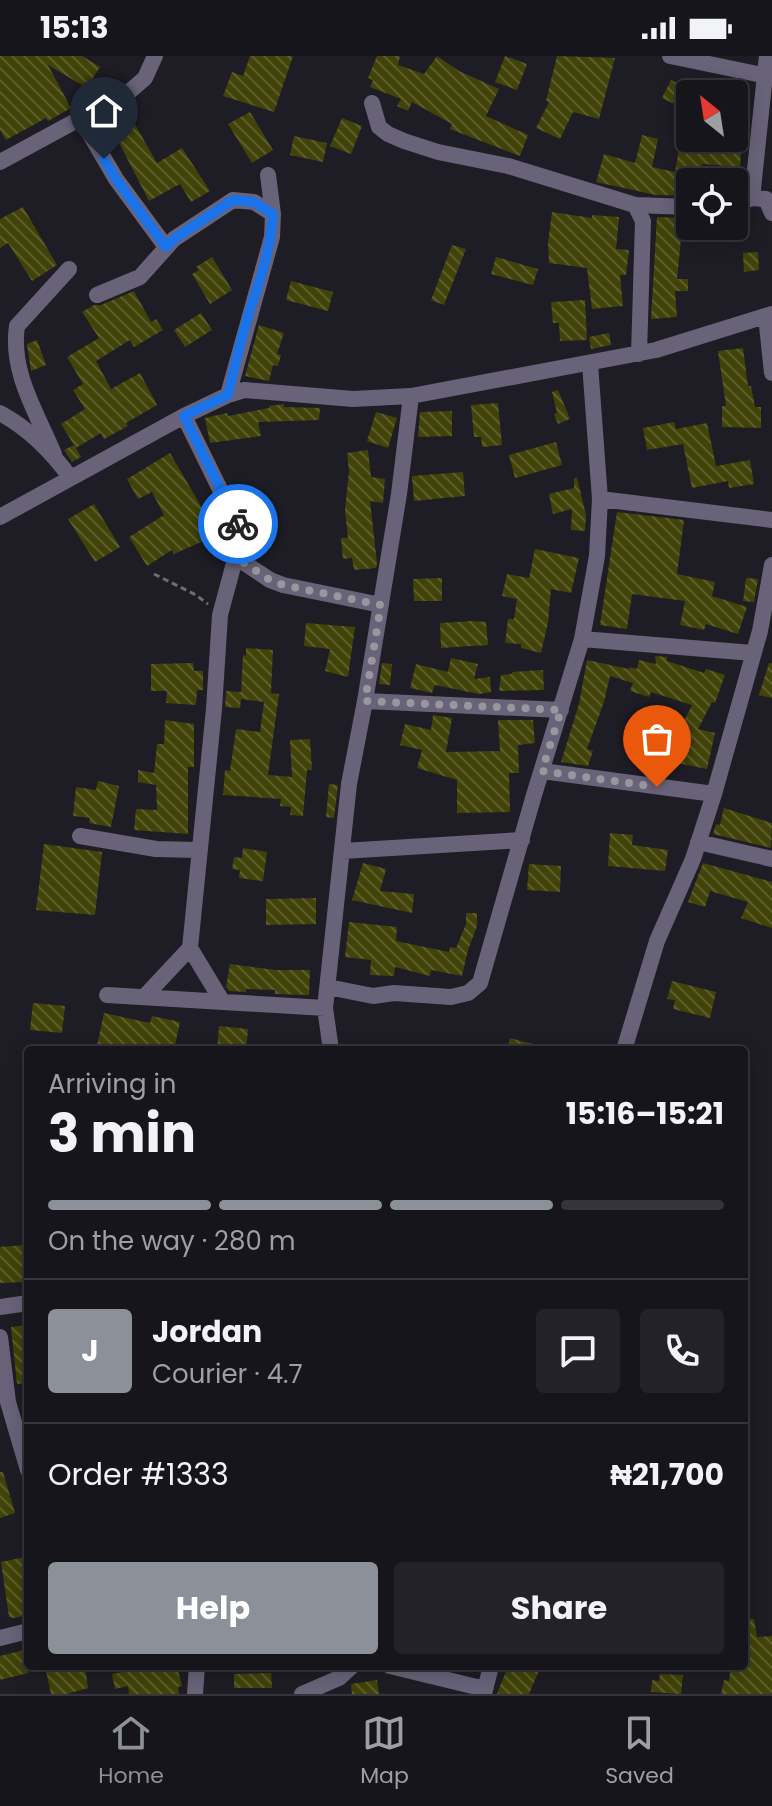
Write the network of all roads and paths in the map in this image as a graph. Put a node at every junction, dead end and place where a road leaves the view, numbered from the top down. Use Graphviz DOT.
graph roads {
  1 [pos="155,56"];
  2 [pos="670,56"];
  3 [pos="767,56"];
  4 [pos="769,77"];
  5 [pos="372,103"];
  6 [pos="81,119"];
  7 [pos="0,162"];
  8 [pos="268,175"];
  9 [pos="752,198"];
  10 [pos="748,200"];
  11 [pos="635,205"];
  12 [pos="676,206"];
  13 [pos="772,213"];
  14 [pos="273,214"];
  15 [pos="166,247"];
  16 [pos="69,269"];
  17 [pos="97,295"];
  18 [pos="769,315"];
  19 [pos="17,326"];
  20 [pos="0,337"];
  21 [pos="639,354"];
  22 [pos="590,364"];
  23 [pos="772,373"];
  24 [pos="228,395"];
  25 [pos="411,396"];
  26 [pos="0,413"];
  27 [pos="184,416"];
  28 [pos="54,454"];
  29 [pos="70,477"];
  30 [pos="600,499"];
  31 [pos="0,517"];
  32 [pos="772,520"];
  33 [pos="237,558"];
  34 [pos="772,565"];
  35 [pos="154,574"];
  36 [pos="381,605"];
  37 [pos="220,615"];
  38 [pos="582,639"];
  39 [pos="753,653"];
  40 [pos="365,701"];
  41 [pos="561,710"];
  42 [pos="542,771"];
  43 [pos="714,794"];
  44 [pos="80,836"];
  45 [pos="522,840"];
  46 [pos="698,842"];
  47 [pos="198,850"];
  48 [pos="343,851"];
  49 [pos="772,859"];
  50 [pos="190,948"];
  51 [pos="328,987"];
  52 [pos="107,995"];
  53 [pos="145,996"];
  54 [pos="222,1001"];
  55 [pos="325,1008"];
  56 [pos="330,1046"];
  57 [pos="625,1046"];
  58 [pos="24,1304"];
  59 [pos="0,1307"];
  60 [pos="0,1337"];
  61 [pos="24,1456"];
  62 [pos="24,1632"];
  63 [pos="0,1638"];
  64 [pos="197,1670"];
  65 [pos="346,1670"];
  66 [pos="405,1670"];
  67 [pos="490,1670"];
  68 [pos="484,1691"];
  69 [pos="195,1694"];
  70 [pos="302,1694"];
  1 -- 6 [label="street"];
  2 -- 4 [label="street"];
  3 -- 4 [label="street"];
  4 -- 9 [label="street"];
  5 -- 11 [label="street"];
  6 -- 7 [label="street"];
  6 -- 15 [label="street"];
  8 -- 14 [label="street"];
  9 -- 10 [label="street"];
  9 -- 13 [label="street"];
  11 -- 12 [label="street"];
  11 -- 21 [label="street"];
  14 -- 15 [label="street"];
  14 -- 24 [label="street"];
  15 -- 17 [label="street"];
  16 -- 19 [label="street"];
  18 -- 21 [label="street"];
  18 -- 23 [label="street"];
  19 -- 20 [label="street"];
  19 -- 28 [label="street"];
  21 -- 22 [label="street"];
  22 -- 25 [label="street"];
  22 -- 30 [label="street"];
  24 -- 25 [label="street"];
  24 -- 27 [label="street"];
  25 -- 36 [label="street"];
  26 -- 28 [label="street"];
  27 -- 29 [label="street"];
  27 -- 33 [label="street"];
  28 -- 29 [label="street"];
  29 -- 31 [label="street"];
  30 -- 32 [label="street"];
  30 -- 38 [label="street"];
  33 -- 36 [label="street"];
  33 -- 37 [label="street"];
  34 -- 39 [label="street"];
  35 -- 37 [label="path"];
  36 -- 40 [label="street"];
  37 -- 47 [label="street"];
  38 -- 39 [label="street"];
  38 -- 41 [label="street"];
  39 -- 43 [label="street"];
  40 -- 41 [label="street"];
  40 -- 48 [label="street"];
  41 -- 42 [label="street"];
  42 -- 43 [label="street"];
  42 -- 45 [label="street"];
  43 -- 46 [label="street"];
  44 -- 47 [label="street"];
  45 -- 48 [label="street"];
  45 -- 51 [label="street"];
  46 -- 49 [label="street"];
  46 -- 57 [label="street"];
  47 -- 50 [label="street"];
  48 -- 51 [label="street"];
  50 -- 53 [label="street"];
  50 -- 54 [label="street"];
  51 -- 55 [label="street"];
  52 -- 53 [label="street"];
  53 -- 54 [label="street"];
  54 -- 55 [label="street"];
  55 -- 56 [label="street"];
  58 -- 59 [label="street"];
  60 -- 61 [label="street"];
  62 -- 63 [label="street"];
  64 -- 69 [label="street"];
  65 -- 70 [label="street"];
  66 -- 68 [label="street"];
  67 -- 68 [label="street"];
}
